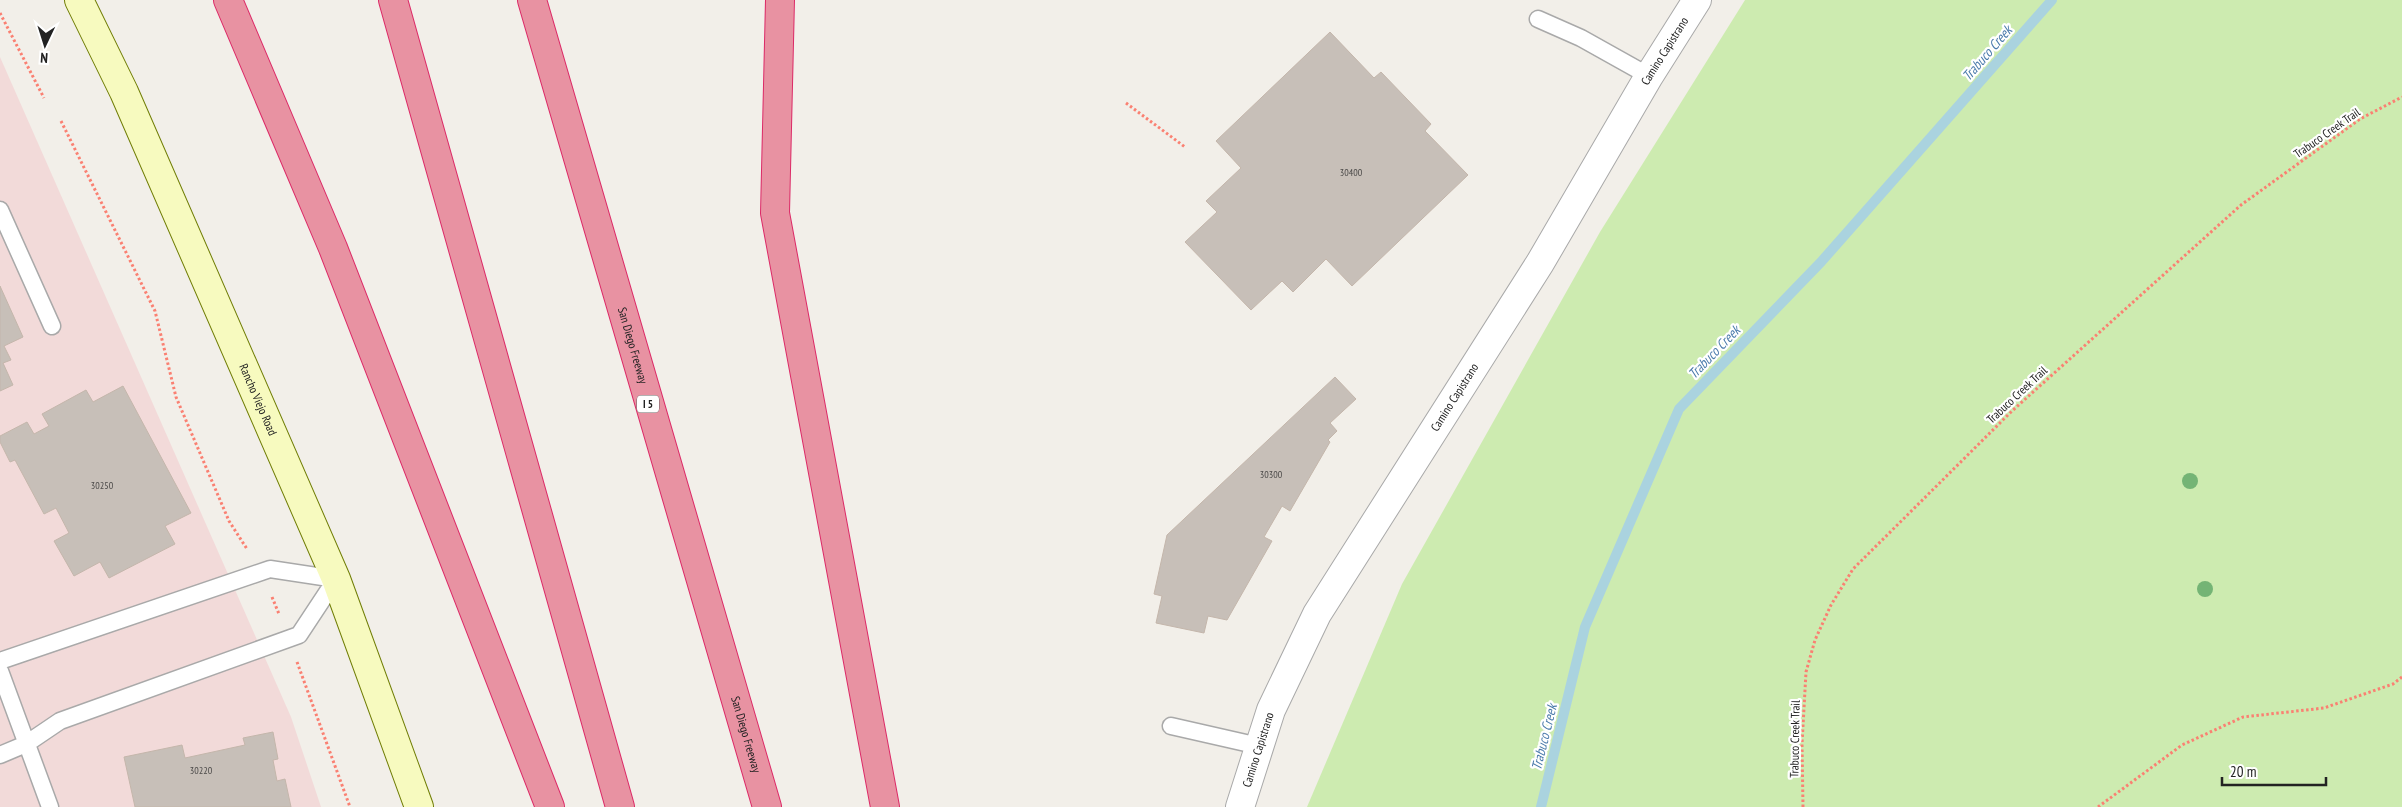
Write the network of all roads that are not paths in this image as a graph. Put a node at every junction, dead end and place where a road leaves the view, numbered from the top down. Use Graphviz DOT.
graph roads {
  1 [pos="80,0"];
  2 [pos="228,0"];
  3 [pos="393,0"];
  4 [pos="532,0"];
  5 [pos="780,0"];
  6 [pos="1697,0"];
  7 [pos="1538,19"];
  8 [pos="1649,76"];
  9 [pos="0,210"];
  10 [pos="52,326"];
  11 [pos="336,579"];
  12 [pos="0,661"];
  13 [pos="0,671"];
  14 [pos="1171,726"];
  15 [pos="26,744"];
  16 [pos="1259,746"];
  17 [pos="0,755"];
  18 [pos="50,807"];
  19 [pos="418,807"];
  20 [pos="550,807"];
  21 [pos="620,807"];
  22 [pos="767,807"];
  23 [pos="886,807"];
  24 [pos="1240,807"];
  1 -- 11 [label="main road, Rancho Viejo Road"];
  2 -- 20 [label="highway"];
  3 -- 21 [label="highway"];
  4 -- 22 [label="highway, San Diego Freeway / I 5"];
  5 -- 23 [label="highway"];
  6 -- 8 [label="street, Camino Capistrano"];
  7 -- 8 [label="lane"];
  8 -- 16 [label="street, Camino Capistrano"];
  9 -- 10 [label="lane"];
  11 -- 12 [label="lane"];
  11 -- 15 [label="lane"];
  11 -- 19 [label="main road, Rancho Viejo Road"];
  13 -- 15 [label="lane"];
  14 -- 16 [label="lane"];
  15 -- 17 [label="lane"];
  15 -- 18 [label="lane"];
  16 -- 24 [label="street, Camino Capistrano"];
}
